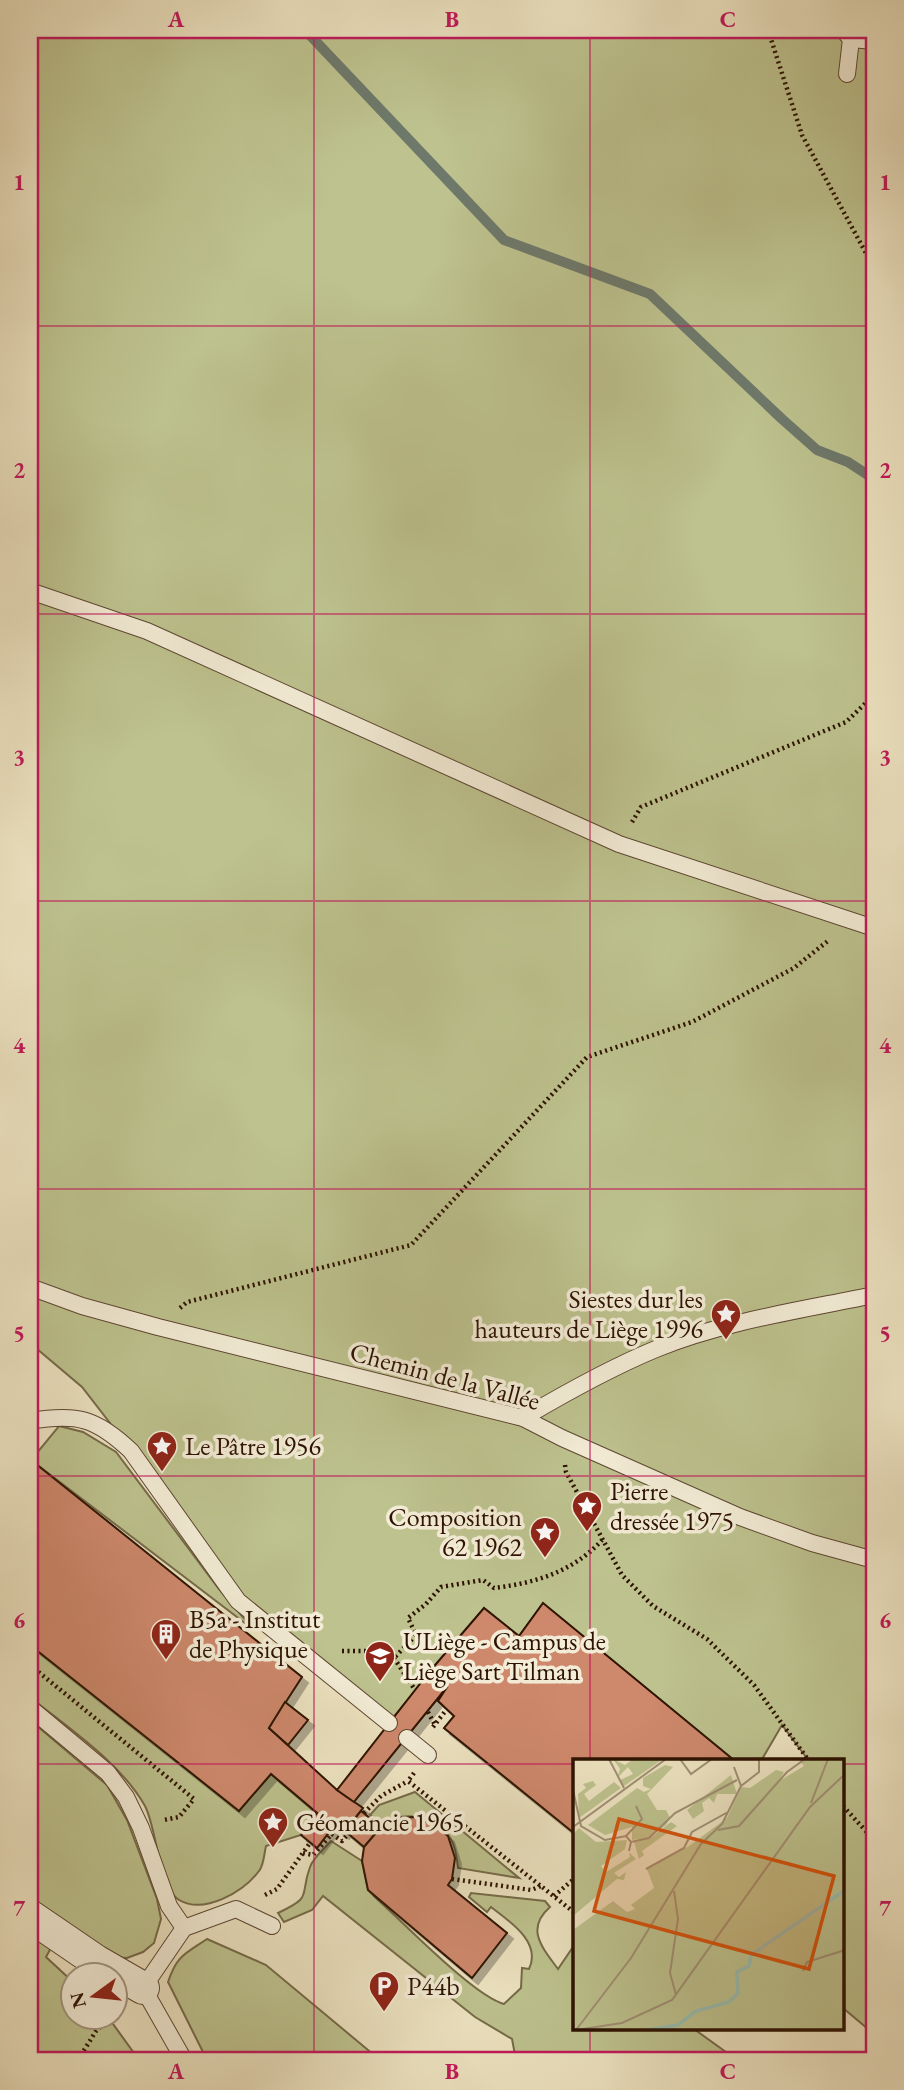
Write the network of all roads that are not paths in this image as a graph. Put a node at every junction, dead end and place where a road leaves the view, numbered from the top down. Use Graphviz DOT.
graph roads {
  1 [pos="847,34"];
  2 [pos="874,41"];
  3 [pos="847,74"];
  4 [pos="30,591"];
  5 [pos="874,928"];
  6 [pos="30,1287"];
  7 [pos="874,1295"];
  8 [pos="523,1418"];
  9 [pos="30,1421"];
  10 [pos="874,1560"];
  11 [pos="30,1708"];
  12 [pos="388,1723"];
  13 [pos="407,1738"];
  14 [pos="428,1755"];
  15 [pos="30,1916"];
  16 [pos="272,1927"];
  17 [pos="184,1928"];
  18 [pos="143,1988"];
  19 [pos="184,2060"];
  1 -- 2 [label="lane"];
  1 -- 3 [label="lane"];
  4 -- 5 [label="lane"];
  6 -- 8 [label="lane, Chemin de la Vallée"];
  7 -- 8 [label="lane"];
  8 -- 10 [label="lane, Chemin de la Vallée"];
  9 -- 12 [label="lane"];
  11 -- 17 [label="lane"];
  13 -- 14 [label="lane"];
  15 -- 18 [label="street"];
  16 -- 17 [label="lane"];
  17 -- 18 [label="lane"];
  18 -- 19 [label="lane"];
}
